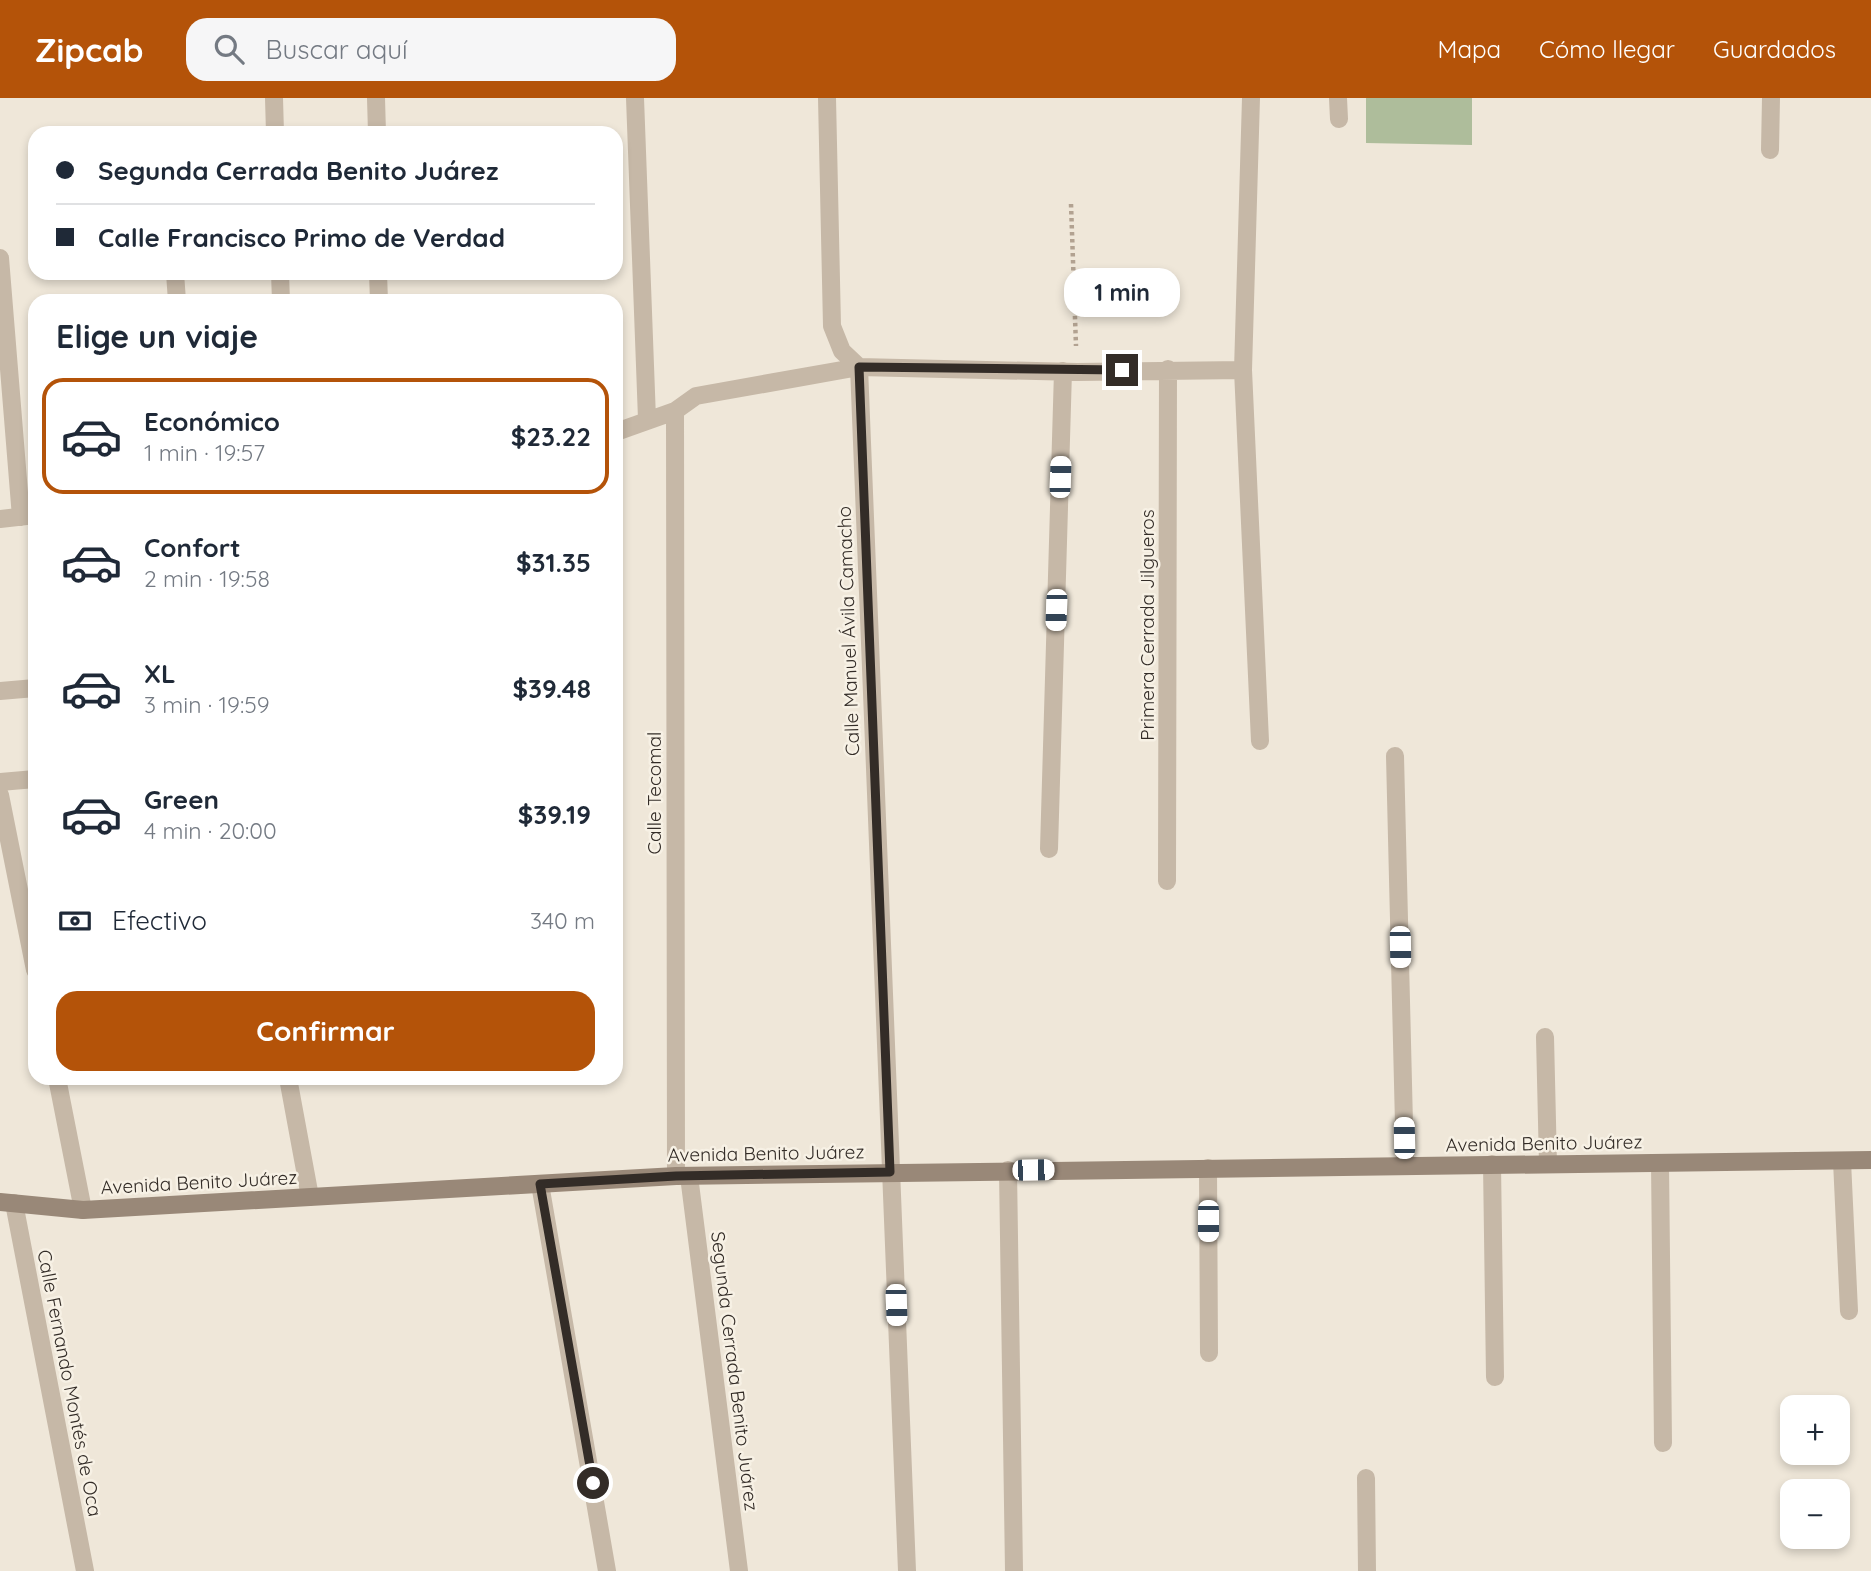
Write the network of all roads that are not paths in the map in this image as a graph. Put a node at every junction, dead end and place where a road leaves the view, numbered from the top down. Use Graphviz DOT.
graph roads {
  1 [pos="274,98"];
  2 [pos="376,98"];
  3 [pos="635,98"];
  4 [pos="827,98"];
  5 [pos="1251,98"];
  6 [pos="1338,98"];
  7 [pos="1771,98"];
  8 [pos="1339,120"];
  9 [pos="275,126"];
  10 [pos="377,126"];
  11 [pos="1770,150"];
  12 [pos="0,258"];
  13 [pos="859,367"];
  14 [pos="1168,369"];
  15 [pos="1242,370"];
  16 [pos="1070,372"];
  17 [pos="675,411"];
  18 [pos="647,419"];
  19 [pos="623,429"];
  20 [pos="28,516"];
  21 [pos="0,519"];
  22 [pos="28,689"];
  23 [pos="0,691"];
  24 [pos="1260,741"];
  25 [pos="1395,755"];
  26 [pos="28,780"];
  27 [pos="0,782"];
  28 [pos="0,795"];
  29 [pos="1049,849"];
  30 [pos="1167,881"];
  31 [pos="28,935"];
  32 [pos="1545,1037"];
  33 [pos="58,1085"];
  34 [pos="289,1085"];
  35 [pos="1871,1160"];
  36 [pos="1842,1161"];
  37 [pos="1660,1163"];
  38 [pos="1492,1164"];
  39 [pos="1548,1164"];
  40 [pos="1405,1165"];
  41 [pos="1208,1168"];
  42 [pos="1009,1170"];
  43 [pos="890,1172"];
  44 [pos="682,1176"];
  45 [pos="540,1184"];
  46 [pos="310,1197"];
  47 [pos="7,1203"];
  48 [pos="83,1210"];
  49 [pos="1849,1311"];
  50 [pos="1209,1353"];
  51 [pos="1495,1377"];
  52 [pos="1663,1443"];
  53 [pos="1366,1478"];
  54 [pos="85,1571"];
  55 [pos="607,1571"];
  56 [pos="739,1571"];
  57 [pos="907,1571"];
  58 [pos="1014,1571"];
  59 [pos="1367,1571"];
  1 -- 9 [label="street"];
  2 -- 10 [label="street"];
  3 -- 18 [label="street"];
  4 -- 13 [label="street"];
  5 -- 15 [label="street"];
  6 -- 8 [label="street"];
  7 -- 11 [label="street"];
  12 -- 20 [label="street"];
  13 -- 16 [label="street"];
  13 -- 17 [label="street"];
  13 -- 43 [label="street, Calle Manuel Ávila Camacho"];
  14 -- 15 [label="street"];
  14 -- 16 [label="street"];
  14 -- 30 [label="street, Primera Cerrada Jilgueros"];
  15 -- 24 [label="street"];
  16 -- 29 [label="street"];
  17 -- 18 [label="street"];
  17 -- 44 [label="street, Calle Tecomal"];
  18 -- 19 [label="street"];
  20 -- 21 [label="street"];
  22 -- 23 [label="street"];
  25 -- 40 [label="street"];
  26 -- 27 [label="street"];
  28 -- 31 [label="street"];
  32 -- 39 [label="street"];
  33 -- 48 [label="street"];
  34 -- 46 [label="street"];
  35 -- 36 [label="main road, Avenida Benito Juárez"];
  36 -- 37 [label="main road, Avenida Benito Juárez"];
  36 -- 49 [label="street"];
  37 -- 39 [label="main road, Avenida Benito Juárez"];
  37 -- 52 [label="street"];
  38 -- 39 [label="main road, Avenida Benito Juárez"];
  38 -- 40 [label="main road, Avenida Benito Juárez"];
  38 -- 51 [label="street"];
  40 -- 41 [label="main road, Avenida Benito Juárez"];
  41 -- 42 [label="main road, Avenida Benito Juárez"];
  41 -- 50 [label="street"];
  42 -- 43 [label="main road, Avenida Benito Juárez"];
  42 -- 58 [label="street"];
  43 -- 44 [label="main road, Avenida Benito Juárez"];
  43 -- 57 [label="street, Calle Manuel Ávila Camacho"];
  44 -- 45 [label="main road, Avenida Benito Juárez"];
  44 -- 56 [label="street, Segunda Cerrada Benito Juárez"];
  45 -- 46 [label="main road, Avenida Benito Juárez"];
  45 -- 55 [label="street"];
  46 -- 48 [label="main road, Avenida Benito Juárez"];
  47 -- 48 [label="main road, Avenida Benito Juárez"];
  47 -- 54 [label="street, Calle Fernando Montés de Oca"];
  53 -- 59 [label="street"];
}
